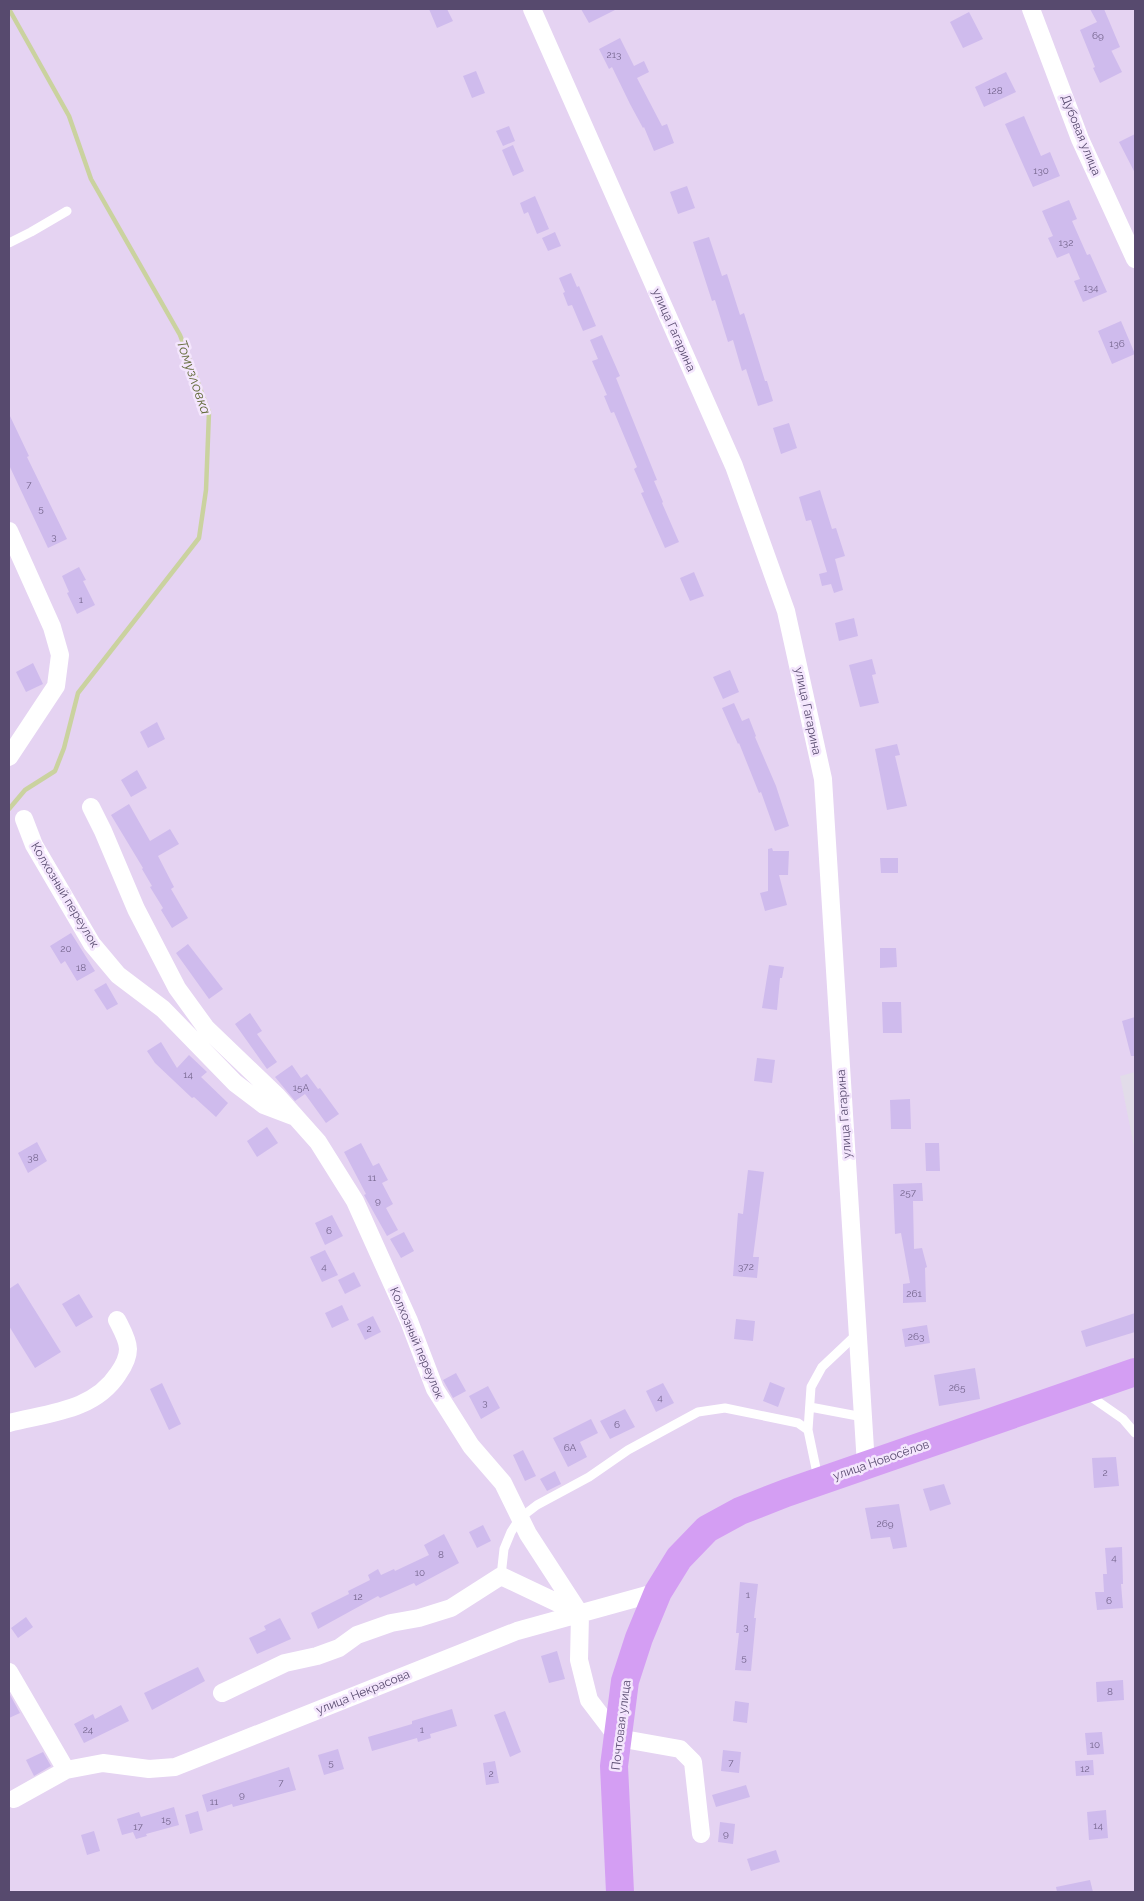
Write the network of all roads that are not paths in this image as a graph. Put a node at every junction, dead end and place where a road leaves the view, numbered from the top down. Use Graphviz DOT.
graph roads {
  1 [pos="532,9"];
  2 [pos="1031,9"];
  3 [pos="67,211"];
  4 [pos="9,243"];
  5 [pos="1135,259"];
  6 [pos="9,531"];
  7 [pos="9,757"];
  8 [pos="91,807"];
  9 [pos="24,819"];
  10 [pos="296,1117"];
  11 [pos="117,1320"];
  12 [pos="858,1332"];
  13 [pos="1135,1372"];
  14 [pos="1082,1391"];
  15 [pos="810,1407"];
  16 [pos="863,1417"];
  17 [pos="9,1423"];
  18 [pos="808,1430"];
  19 [pos="1135,1433"];
  20 [pos="866,1465"];
  21 [pos="819,1482"];
  22 [pos="520,1518"];
  23 [pos="501,1576"];
  24 [pos="658,1592"];
  25 [pos="580,1614"];
  26 [pos="9,1672"];
  27 [pos="222,1693"];
  28 [pos="618,1738"];
  29 [pos="66,1770"];
  30 [pos="14,1799"];
  31 [pos="701,1834"];
  32 [pos="620,1892"];
  1 -- 12 [label="street, улица Гагарина"];
  2 -- 5 [label="street, Дубовая улица"];
  3 -- 4 [label="lane"];
  6 -- 7 [label="street"];
  8 -- 10 [label="street, Колхозный переулок"];
  9 -- 10 [label="street, Колхозный переулок"];
  10 -- 22 [label="street, Колхозный переулок"];
  11 -- 17 [label="street"];
  12 -- 15 [label="lane"];
  12 -- 16 [label="street, улица Гагарина"];
  13 -- 14 [label="main road, улица Новосёлов"];
  14 -- 19 [label="lane"];
  14 -- 20 [label="main road, улица Новосёлов"];
  15 -- 16 [label="lane"];
  15 -- 18 [label="lane"];
  16 -- 20 [label="street, улица Гагарина"];
  18 -- 21 [label="lane"];
  18 -- 22 [label="lane"];
  20 -- 21 [label="main road, улица Новосёлов"];
  21 -- 24 [label="main road, улица Новосёлов"];
  22 -- 23 [label="lane"];
  22 -- 25 [label="street, Колхозный переулок"];
  23 -- 25 [label="street"];
  23 -- 27 [label="street"];
  24 -- 25 [label="street, улица Некрасова"];
  24 -- 28 [label="main road, Почтовая улица"];
  25 -- 28 [label="street"];
  25 -- 29 [label="street, улица Некрасова"];
  26 -- 29 [label="street"];
  28 -- 31 [label="street"];
  28 -- 32 [label="main road, Почтовая улица"];
  29 -- 30 [label="street, улица Некрасова"];
}
